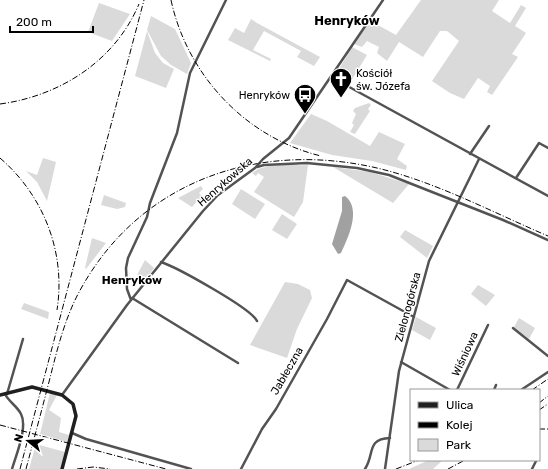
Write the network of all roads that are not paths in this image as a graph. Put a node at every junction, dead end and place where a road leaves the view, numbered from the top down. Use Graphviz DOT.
graph roads {
  1 [pos="226,0"];
  2 [pos="383,0"];
  3 [pos="331,78"];
  4 [pos="489,126"];
  5 [pos="548,148"];
  6 [pos="470,154"];
  7 [pos="479,159"];
  8 [pos="255,168"];
  9 [pos="516,178"];
  10 [pos="548,196"];
  11 [pos="458,202"];
  12 [pos="548,240"];
  13 [pos="161,262"];
  14 [pos="132,299"];
  15 [pos="414,317"];
  16 [pos="257,321"];
  17 [pos="488,325"];
  18 [pos="513,328"];
  19 [pos="23,339"];
  20 [pos="548,356"];
  21 [pos="401,362"];
  22 [pos="238,363"];
  23 [pos="548,372"];
  24 [pos="496,385"];
  25 [pos="448,389"];
  26 [pos="457,389"];
  27 [pos="494,389"];
  28 [pos="522,389"];
  29 [pos="3,394"];
  30 [pos="62,395"];
  31 [pos="72,433"];
  32 [pos="390,438"];
  33 [pos="536,461"];
  34 [pos="12,469"];
  35 [pos="62,469"];
  36 [pos="191,469"];
  37 [pos="241,469"];
  38 [pos="365,469"];
  39 [pos="385,469"];
  40 [pos="532,469"];
  1 -- 14 [label="street"];
  2 -- 3 [label="street, Henrykowska"];
  3 -- 6 [label="street"];
  3 -- 8 [label="street, Henrykowska"];
  4 -- 6 [label="street"];
  5 -- 9 [label="street"];
  6 -- 7 [label="street"];
  7 -- 9 [label="street"];
  7 -- 11 [label="street, Zielonogórska"];
  8 -- 11 [label="street"];
  8 -- 13 [label="street, Henrykowska"];
  9 -- 10 [label="street"];
  11 -- 12 [label="street"];
  11 -- 15 [label="street, Zielonogórska"];
  13 -- 14 [label="street, Henrykowska"];
  13 -- 16 [label="street"];
  14 -- 22 [label="street"];
  14 -- 30 [label="street, Henrykowska"];
  15 -- 21 [label="street, Zielonogórska"];
  15 -- 37 [label="street, Jabłeczna"];
  17 -- 26 [label="street, Wiśniowa"];
  18 -- 20 [label="street"];
  19 -- 29 [label="street"];
  21 -- 25 [label="street, Wiśniowa"];
  21 -- 32 [label="street, Zielonogórska"];
  23 -- 28 [label="street"];
  24 -- 27 [label="street"];
  29 -- 30 [label="street"];
  29 -- 34 [label="street"];
  30 -- 31 [label="street"];
  31 -- 35 [label="street"];
  31 -- 36 [label="street"];
  32 -- 38 [label="street"];
  32 -- 39 [label="street, Zielonogórska"];
  33 -- 40 [label="street"];
}
